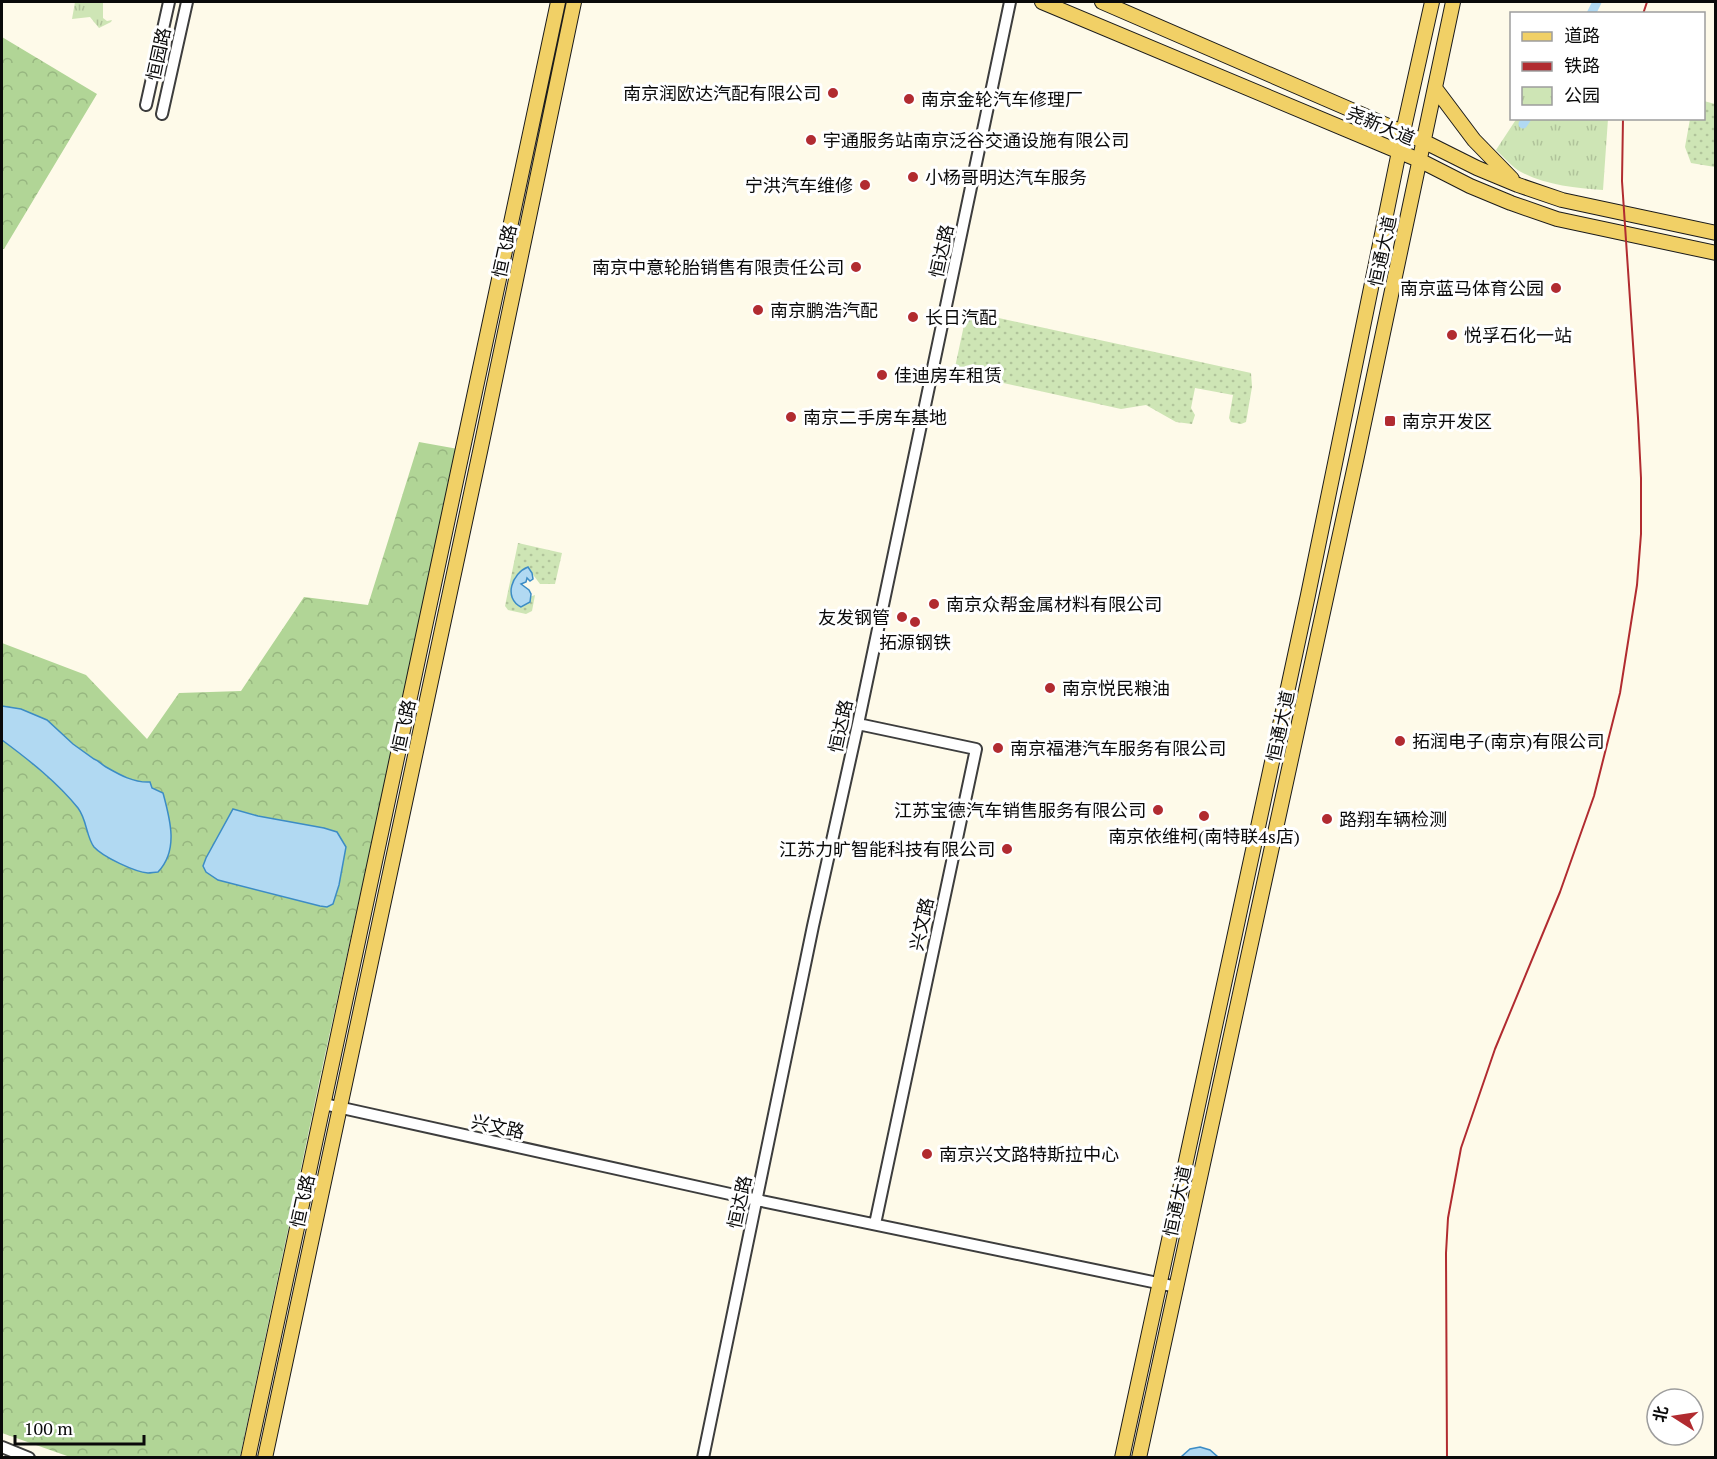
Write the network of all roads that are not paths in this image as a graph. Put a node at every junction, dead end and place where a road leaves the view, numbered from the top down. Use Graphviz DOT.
graph roads {
  1 [pos="169,2"];
  2 [pos="187,2"];
  3 [pos="558,2"];
  4 [pos="574,2"];
  5 [pos="1010,2"];
  6 [pos="1042,2"];
  7 [pos="1102,2"];
  8 [pos="1432,2"];
  9 [pos="1453,2"];
  10 [pos="1435,88"];
  11 [pos="146,105"];
  12 [pos="162,114"];
  13 [pos="1402,132"];
  14 [pos="1423,141"];
  15 [pos="1399,152"];
  16 [pos="1419,160"];
  17 [pos="1518,185"];
  18 [pos="1716,233"];
  19 [pos="1716,253"];
  20 [pos="858,724"];
  21 [pos="324,1104"];
  22 [pos="340,1108"];
  23 [pos="757,1200"];
  24 [pos="875,1224"];
  25 [pos="1159,1283"];
  26 [pos="1177,1287"];
  27 [pos="2,1447"];
  28 [pos="29,1458"];
  29 [pos="248,1458"];
  30 [pos="265,1458"];
  31 [pos="703,1458"];
  32 [pos="1122,1458"];
  33 [pos="1139,1458"];
  1 -- 11 [label="street, 恒园路"];
  2 -- 12 [label="street, 恒园路"];
  3 -- 21 [label="main road, 恒飞路"];
  4 -- 22 [label="main road, 恒飞路"];
  5 -- 20 [label="street, 恒达路"];
  6 -- 15 [label="main road, 尧新大道"];
  7 -- 13 [label="main road, 尧新大道"];
  8 -- 13 [label="main road, 恒通大道"];
  9 -- 10 [label="main road, 恒通大道"];
  10 -- 14 [label="main road, 恒通大道"];
  10 -- 17 [label="main road"];
  13 -- 14 [label="main road, 尧新大道"];
  13 -- 15 [label="main road, 恒通大道"];
  14 -- 16 [label="main road, 恒通大道"];
  14 -- 17 [label="main road, 尧新大道"];
  15 -- 16 [label="main road, 尧新大道"];
  15 -- 25 [label="main road, 恒通大道"];
  16 -- 19 [label="main road, 尧新大道"];
  16 -- 26 [label="main road, 恒通大道"];
  17 -- 18 [label="main road, 尧新大道"];
  20 -- 23 [label="street, 恒达路"];
  20 -- 24 [label="street, 兴文路"];
  21 -- 22 [label="street, 兴文路"];
  21 -- 29 [label="main road, 恒飞路"];
  22 -- 23 [label="street, 兴文路"];
  22 -- 30 [label="main road, 恒飞路"];
  23 -- 24 [label="street, 兴文路"];
  23 -- 31 [label="street, 恒达路"];
  24 -- 25 [label="street, 兴文路"];
  25 -- 26 [label="street, 兴文路"];
  25 -- 32 [label="main road, 恒通大道"];
  26 -- 33 [label="main road, 恒通大道"];
  27 -- 28 [label="street"];
}
